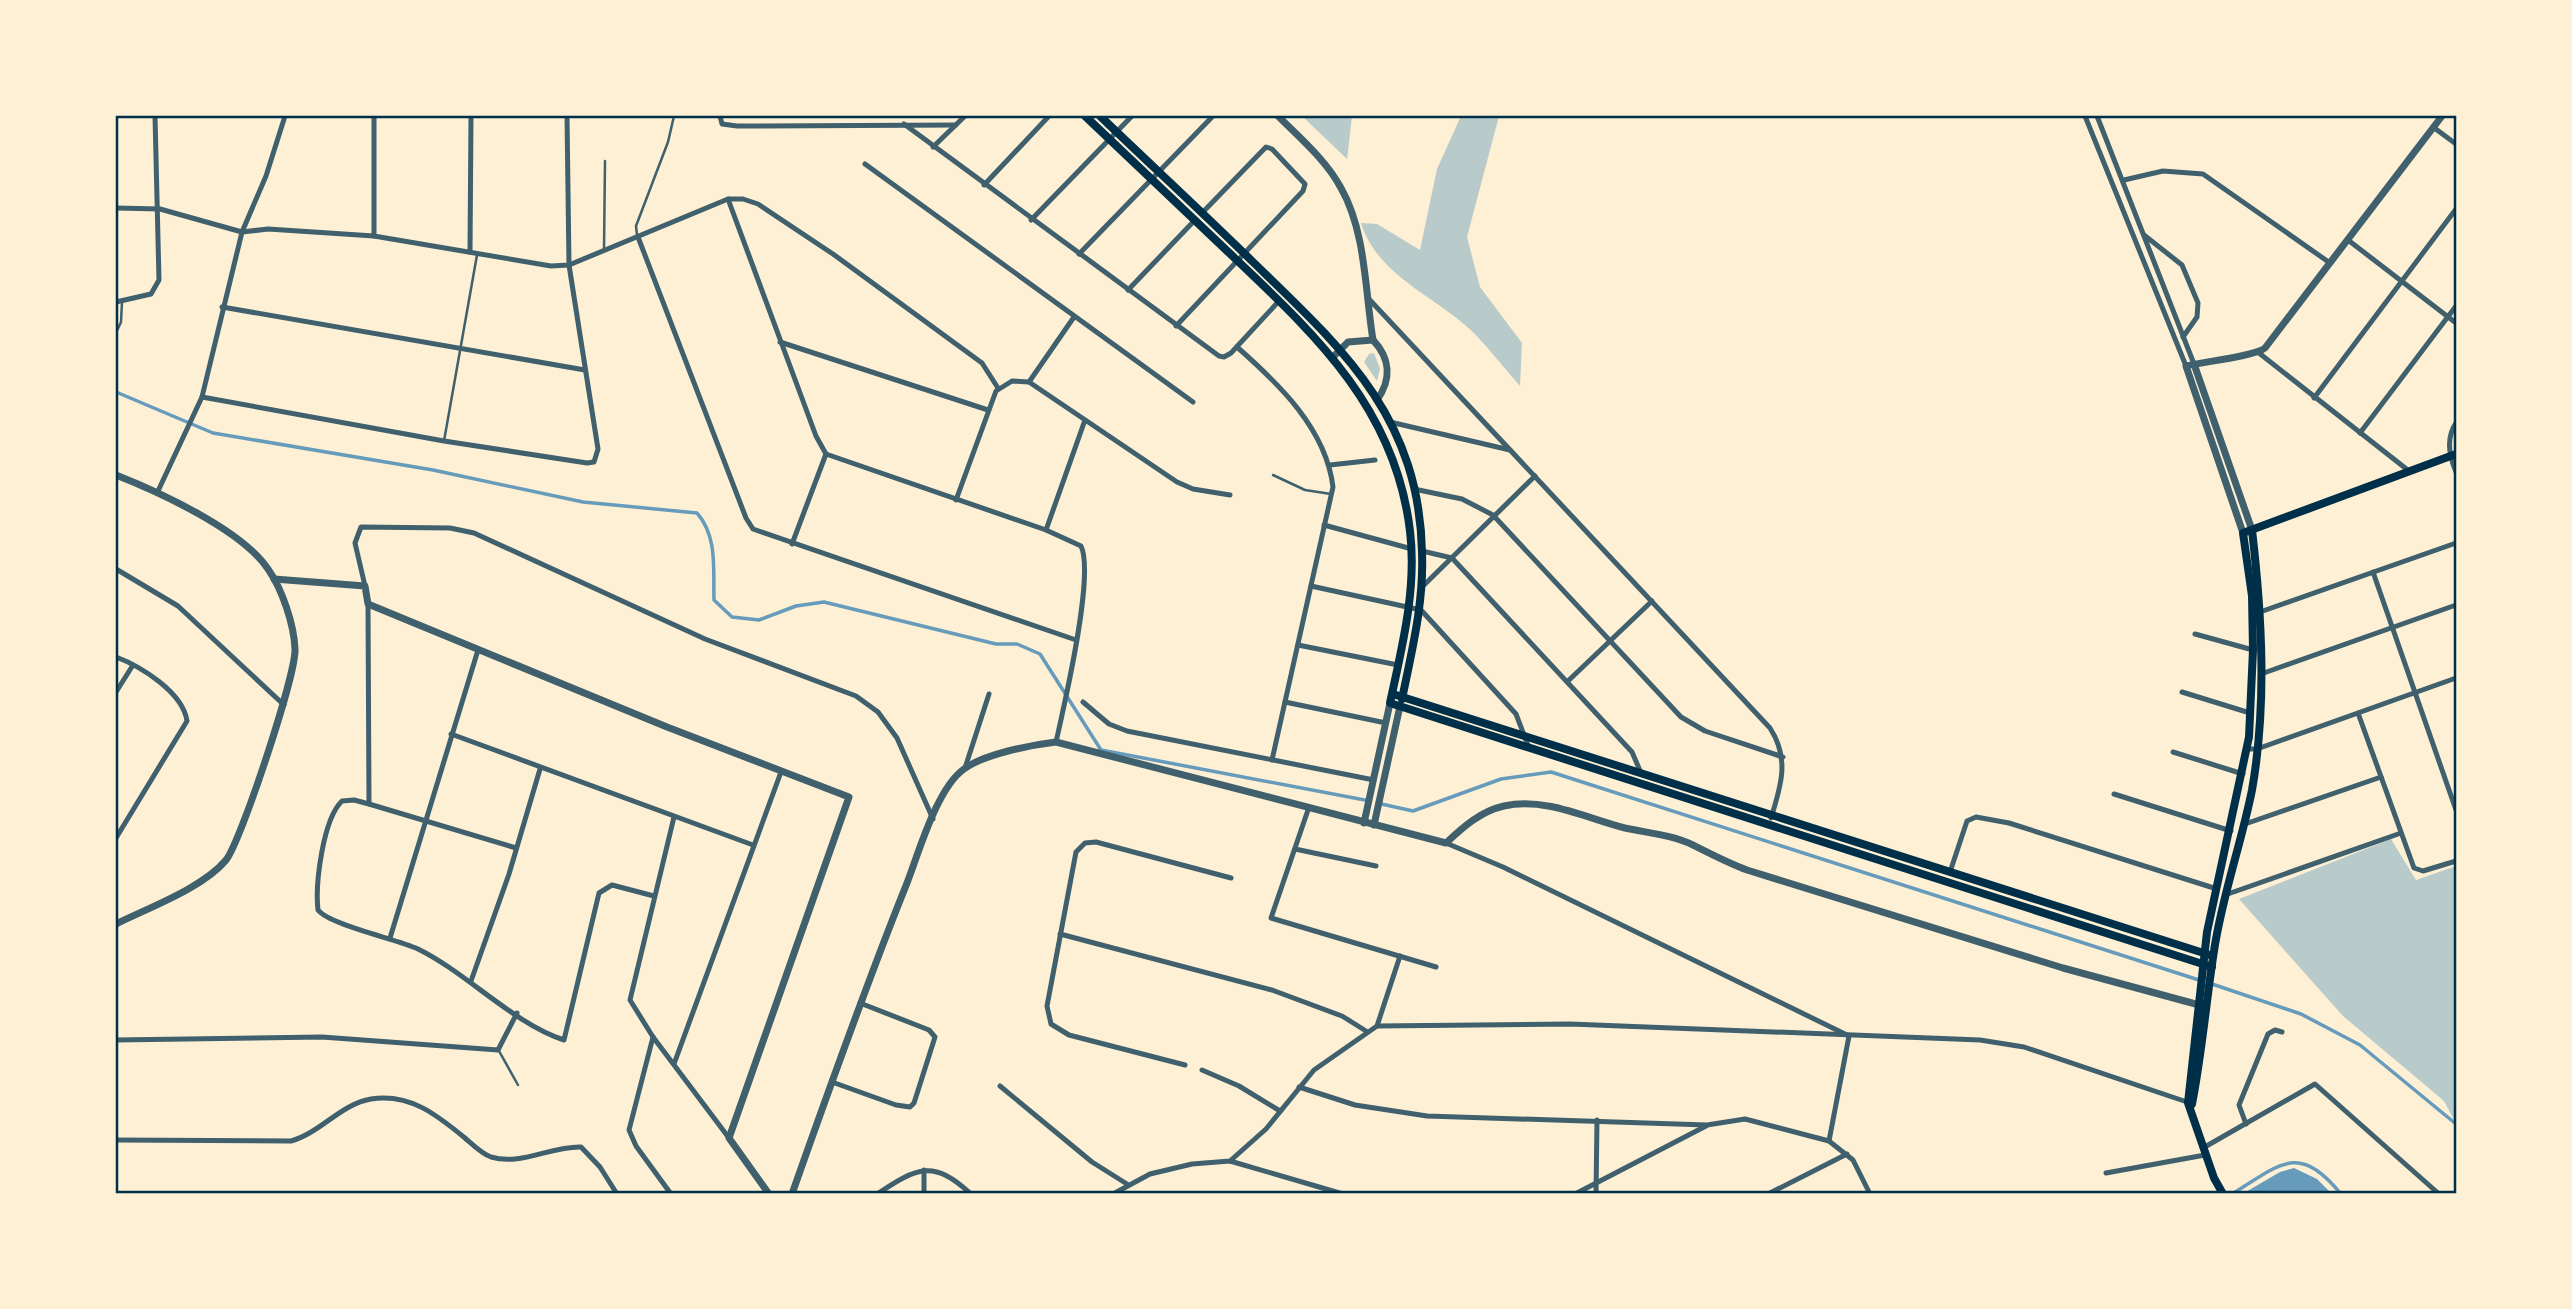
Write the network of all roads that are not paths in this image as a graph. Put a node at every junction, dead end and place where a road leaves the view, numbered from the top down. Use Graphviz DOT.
graph roads {
  1 [pos="155,116"];
  2 [pos="285,116"];
  3 [pos="374,116"];
  4 [pos="471,116"];
  5 [pos="567,116"];
  6 [pos="674,116"];
  7 [pos="720,116"];
  8 [pos="965,116"];
  9 [pos="1049,116"];
  10 [pos="1085,116"];
  11 [pos="1100,116"];
  12 [pos="1132,116"];
  13 [pos="1213,116"];
  14 [pos="1278,116"];
  15 [pos="2085,116"];
  16 [pos="2097,116"];
  17 [pos="2442,116"];
  18 [pos="904,124"];
  19 [pos="956,125"];
  20 [pos="2433,127"];
  21 [pos="1116,131"];
  22 [pos="1108,138"];
  23 [pos="2456,144"];
  24 [pos="933,147"];
  25 [pos="605,161"];
  26 [pos="864,164"];
  27 [pos="1158,171"];
  28 [pos="1152,178"];
  29 [pos="2124,180"];
  30 [pos="984,185"];
  31 [pos="728,199"];
  32 [pos="116,208"];
  33 [pos="160,209"];
  34 [pos="2456,209"];
  35 [pos="1202,213"];
  36 [pos="1031,220"];
  37 [pos="1194,220"];
  38 [pos="242,232"];
  39 [pos="2144,235"];
  40 [pos="374,236"];
  41 [pos="638,237"];
  42 [pos="2348,240"];
  43 [pos="604,250"];
  44 [pos="470,252"];
  45 [pos="477,253"];
  46 [pos="1243,253"];
  47 [pos="1079,254"];
  48 [pos="1236,260"];
  49 [pos="2330,263"];
  50 [pos="569,265"];
  51 [pos="2403,283"];
  52 [pos="1128,290"];
  53 [pos="1366,296"];
  54 [pos="1279,301"];
  55 [pos="119,302"];
  56 [pos="2456,306"];
  57 [pos="222,307"];
  58 [pos="1074,317"];
  59 [pos="2448,317"];
  60 [pos="2456,323"];
  61 [pos="1176,326"];
  62 [pos="116,333"];
  63 [pos="2183,337"];
  64 [pos="1373,340"];
  65 [pos="780,342"];
  66 [pos="460,347"];
  67 [pos="1237,347"];
  68 [pos="1340,347"];
  69 [pos="2259,353"];
  70 [pos="1334,356"];
  71 [pos="2190,365"];
  72 [pos="584,370"];
  73 [pos="1028,382"];
  74 [pos="998,388"];
  75 [pos="202,397"];
  76 [pos="2314,397"];
  77 [pos="1377,400"];
  78 [pos="1193,402"];
  79 [pos="988,410"];
  80 [pos="1084,420"];
  81 [pos="1390,422"];
  82 [pos="2456,423"];
  83 [pos="2360,433"];
  84 [pos="444,441"];
  85 [pos="1512,451"];
  86 [pos="826,454"];
  87 [pos="2453,455"];
  88 [pos="1375,460"];
  89 [pos="1330,464"];
  90 [pos="2409,471"];
  91 [pos="2456,472"];
  92 [pos="116,475"];
  93 [pos="1273,475"];
  94 [pos="1535,476"];
  95 [pos="1414,489"];
  96 [pos="158,491"];
  97 [pos="1331,494"];
  98 [pos="1230,495"];
  99 [pos="957,500"];
  100 [pos="1493,515"];
  101 [pos="1324,526"];
  102 [pos="1046,530"];
  103 [pos="2252,530"];
  104 [pos="2243,533"];
  105 [pos="2456,543"];
  106 [pos="792,544"];
  107 [pos="1412,548"];
  108 [pos="1422,551"];
  109 [pos="1452,558"];
  110 [pos="116,569"];
  111 [pos="2373,572"];
  112 [pos="274,579"];
  113 [pos="365,586"];
  114 [pos="1311,586"];
  115 [pos="1422,587"];
  116 [pos="1652,601"];
  117 [pos="369,604"];
  118 [pos="2456,605"];
  119 [pos="1410,607"];
  120 [pos="1421,610"];
  121 [pos="2260,612"];
  122 [pos="2394,627"];
  123 [pos="2195,634"];
  124 [pos="1076,640"];
  125 [pos="1610,642"];
  126 [pos="1298,645"];
  127 [pos="478,650"];
  128 [pos="2253,650"];
  129 [pos="116,657"];
  130 [pos="133,665"];
  131 [pos="1398,665"];
  132 [pos="2261,674"];
  133 [pos="2456,678"];
  134 [pos="1568,681"];
  135 [pos="116,692"];
  136 [pos="2182,692"];
  137 [pos="2416,692"];
  138 [pos="989,694"];
  139 [pos="1392,694"];
  140 [pos="1402,697"];
  141 [pos="1083,702"];
  142 [pos="1285,702"];
  143 [pos="1391,704"];
  144 [pos="284,705"];
  145 [pos="1400,706"];
  146 [pos="2250,713"];
  147 [pos="2358,713"];
  148 [pos="1386,723"];
  149 [pos="451,734"];
  150 [pos="1526,736"];
  151 [pos="1056,742"];
  152 [pos="1529,748"];
  153 [pos="2252,749"];
  154 [pos="2172,752"];
  155 [pos="1783,757"];
  156 [pos="1272,760"];
  157 [pos="965,768"];
  158 [pos="540,769"];
  159 [pos="781,772"];
  160 [pos="1641,773"];
  161 [pos="2243,774"];
  162 [pos="2381,777"];
  163 [pos="1374,781"];
  164 [pos="2115,794"];
  165 [pos="369,804"];
  166 [pos="1308,810"];
  167 [pos="2456,810"];
  168 [pos="1772,816"];
  169 [pos="674,817"];
  170 [pos="933,819"];
  171 [pos="1365,819"];
  172 [pos="424,820"];
  173 [pos="1374,822"];
  174 [pos="2245,824"];
  175 [pos="1769,826"];
  176 [pos="2231,831"];
  177 [pos="2401,833"];
  178 [pos="116,838"];
  179 [pos="1446,843"];
  180 [pos="753,845"];
  181 [pos="516,848"];
  182 [pos="1295,849"];
  183 [pos="2456,860"];
  184 [pos="1376,866"];
  185 [pos="1950,873"];
  186 [pos="1231,878"];
  187 [pos="1947,883"];
  188 [pos="2221,892"];
  189 [pos="654,896"];
  190 [pos="116,924"];
  191 [pos="1059,934"];
  192 [pos="390,938"];
  193 [pos="2209,955"];
  194 [pos="1401,956"];
  195 [pos="1436,967"];
  196 [pos="2207,971"];
  197 [pos="471,981"];
  198 [pos="859,1003"];
  199 [pos="2203,1003"];
  200 [pos="517,1013"];
  201 [pos="1377,1026"];
  202 [pos="1366,1031"];
  203 [pos="2282,1032"];
  204 [pos="1849,1036"];
  205 [pos="653,1037"];
  206 [pos="116,1040"];
  207 [pos="498,1050"];
  208 [pos="674,1064"];
  209 [pos="1185,1065"];
  210 [pos="1202,1070"];
  211 [pos="832,1082"];
  212 [pos="518,1085"];
  213 [pos="1000,1086"];
  214 [pos="1299,1087"];
  215 [pos="2190,1103"];
  216 [pos="1280,1111"];
  217 [pos="1597,1120"];
  218 [pos="2246,1124"];
  219 [pos="1707,1125"];
  220 [pos="729,1138"];
  221 [pos="116,1139"];
  222 [pos="1829,1141"];
  223 [pos="2204,1151"];
  224 [pos="1847,1154"];
  225 [pos="1230,1161"];
  226 [pos="924,1170"];
  227 [pos="2106,1173"];
  228 [pos="1127,1184"];
  229 [pos="1596,1185"];
  230 [pos="617,1194"];
  231 [pos="671,1194"];
  232 [pos="769,1194"];
  233 [pos="792,1194"];
  234 [pos="877,1194"];
  235 [pos="924,1194"];
  236 [pos="971,1194"];
  237 [pos="1114,1194"];
  238 [pos="1343,1194"];
  239 [pos="1575,1194"];
  240 [pos="1596,1194"];
  241 [pos="1768,1194"];
  242 [pos="1870,1194"];
  243 [pos="2223,1194"];
  244 [pos="2439,1194"];
  1 -- 33 [label="street"];
  2 -- 38 [label="street"];
  3 -- 40 [label="street"];
  4 -- 44 [label="street"];
  5 -- 50 [label="street"];
  6 -- 41 [label="lane"];
  7 -- 18 [label="street"];
  8 -- 19 [label="street"];
  9 -- 30 [label="street"];
  10 -- 22 [label="main road"];
  11 -- 21 [label="main road"];
  12 -- 21 [label="street"];
  13 -- 27 [label="street"];
  14 -- 53 [label="street"];
  15 -- 71 [label="street"];
  16 -- 29 [label="street"];
  17 -- 20 [label="street"];
  18 -- 19 [label="street"];
  18 -- 24 [label="street"];
  19 -- 24 [label="street"];
  20 -- 23 [label="street"];
  20 -- 42 [label="street"];
  21 -- 22 [label="street"];
  21 -- 27 [label="main road"];
  22 -- 28 [label="main road"];
  22 -- 36 [label="street"];
  24 -- 30 [label="street"];
  25 -- 43 [label="lane"];
  26 -- 58 [label="street"];
  27 -- 28 [label="street"];
  27 -- 35 [label="main road"];
  28 -- 37 [label="main road"];
  28 -- 47 [label="street"];
  29 -- 39 [label="street"];
  29 -- 49 [label="street"];
  30 -- 36 [label="street"];
  31 -- 41 [label="street"];
  31 -- 65 [label="street"];
  31 -- 74 [label="street"];
  32 -- 33 [label="street"];
  33 -- 38 [label="street"];
  33 -- 55 [label="street"];
  34 -- 51 [label="street"];
  35 -- 37 [label="street"];
  35 -- 46 [label="main road"];
  35 -- 46 [label="street"];
  36 -- 47 [label="street"];
  37 -- 48 [label="main road"];
  37 -- 52 [label="street"];
  38 -- 40 [label="street"];
  38 -- 57 [label="street"];
  39 -- 63 [label="street"];
  39 -- 63 [label="street"];
  40 -- 44 [label="street"];
  41 -- 43 [label="street"];
  41 -- 106 [label="street"];
  42 -- 49 [label="street"];
  42 -- 51 [label="street"];
  43 -- 50 [label="street"];
  44 -- 45 [label="street"];
  45 -- 50 [label="street"];
  45 -- 66 [label="lane"];
  46 -- 48 [label="street"];
  46 -- 68 [label="main road"];
  47 -- 52 [label="street"];
  48 -- 54 [label="main road"];
  48 -- 61 [label="street"];
  49 -- 69 [label="street"];
  50 -- 72 [label="street"];
  51 -- 59 [label="street"];
  51 -- 76 [label="street"];
  52 -- 61 [label="street"];
  53 -- 64 [label="street"];
  53 -- 85 [label="street"];
  54 -- 67 [label="street"];
  54 -- 70 [label="main road"];
  55 -- 62 [label="lane"];
  56 -- 59 [label="street"];
  57 -- 66 [label="street"];
  57 -- 75 [label="street"];
  58 -- 73 [label="street"];
  58 -- 78 [label="street"];
  59 -- 60 [label="street"];
  59 -- 83 [label="street"];
  61 -- 67 [label="street"];
  63 -- 71 [label="street"];
  64 -- 68 [label="street"];
  64 -- 77 [label="street"];
  65 -- 79 [label="street"];
  65 -- 86 [label="street"];
  66 -- 72 [label="street"];
  66 -- 84 [label="lane"];
  67 -- 89 [label="street"];
  68 -- 70 [label="street"];
  68 -- 77 [label="main road"];
  69 -- 71 [label="street"];
  69 -- 76 [label="street"];
  70 -- 107 [label="main road"];
  71 -- 103 [label="street"];
  71 -- 104 [label="street"];
  72 -- 84 [label="street"];
  73 -- 74 [label="street"];
  73 -- 80 [label="street"];
  74 -- 79 [label="street"];
  75 -- 84 [label="street"];
  75 -- 96 [label="street"];
  76 -- 83 [label="street"];
  77 -- 81 [label="main road"];
  79 -- 99 [label="street"];
  80 -- 98 [label="street"];
  80 -- 102 [label="street"];
  81 -- 85 [label="street"];
  81 -- 95 [label="main road"];
  82 -- 87 [label="street"];
  83 -- 90 [label="street"];
  85 -- 94 [label="street"];
  86 -- 99 [label="street"];
  86 -- 106 [label="street"];
  87 -- 90 [label="main road"];
  87 -- 91 [label="street"];
  88 -- 89 [label="street"];
  89 -- 97 [label="street"];
  90 -- 103 [label="main road"];
  92 -- 96 [label="street"];
  93 -- 97 [label="lane"];
  94 -- 100 [label="street"];
  94 -- 116 [label="street"];
  95 -- 100 [label="street"];
  95 -- 108 [label="main road"];
  96 -- 112 [label="street"];
  97 -- 101 [label="street"];
  99 -- 102 [label="street"];
  100 -- 109 [label="street"];
  100 -- 125 [label="street"];
  101 -- 107 [label="street"];
  101 -- 114 [label="street"];
  102 -- 124 [label="street"];
  103 -- 104 [label="main road"];
  103 -- 121 [label="main road"];
  104 -- 128 [label="main road"];
  105 -- 111 [label="street"];
  106 -- 124 [label="street"];
  107 -- 119 [label="main road"];
  108 -- 109 [label="street"];
  108 -- 115 [label="main road"];
  109 -- 115 [label="street"];
  109 -- 134 [label="street"];
  110 -- 144 [label="street"];
  111 -- 121 [label="street"];
  111 -- 122 [label="street"];
  112 -- 113 [label="street"];
  112 -- 144 [label="street"];
  113 -- 117 [label="street"];
  113 -- 170 [label="street"];
  114 -- 119 [label="street"];
  114 -- 126 [label="street"];
  115 -- 120 [label="main road"];
  116 -- 125 [label="street"];
  116 -- 155 [label="street"];
  117 -- 127 [label="street"];
  117 -- 165 [label="street"];
  118 -- 122 [label="street"];
  119 -- 120 [label="street"];
  119 -- 131 [label="main road"];
  120 -- 140 [label="main road"];
  120 -- 150 [label="street"];
  121 -- 132 [label="main road"];
  122 -- 132 [label="street"];
  122 -- 137 [label="street"];
  123 -- 128 [label="street"];
  124 -- 151 [label="street"];
  125 -- 134 [label="street"];
  125 -- 155 [label="street"];
  126 -- 131 [label="street"];
  126 -- 142 [label="street"];
  127 -- 149 [label="street"];
  127 -- 159 [label="street"];
  128 -- 146 [label="main road"];
  129 -- 130 [label="street"];
  130 -- 135 [label="street"];
  130 -- 178 [label="street"];
  131 -- 139 [label="main road"];
  132 -- 153 [label="main road"];
  133 -- 137 [label="street"];
  134 -- 160 [label="street"];
  136 -- 146 [label="street"];
  137 -- 147 [label="street"];
  137 -- 167 [label="street"];
  138 -- 157 [label="street"];
  139 -- 140 [label="main road"];
  139 -- 143 [label="main road"];
  140 -- 145 [label="main road"];
  140 -- 150 [label="main road"];
  141 -- 156 [label="street"];
  142 -- 148 [label="street"];
  142 -- 156 [label="street"];
  143 -- 145 [label="main road"];
  143 -- 148 [label="street"];
  144 -- 190 [label="street"];
  145 -- 152 [label="main road"];
  145 -- 173 [label="street"];
  146 -- 153 [label="main road"];
  147 -- 153 [label="street"];
  147 -- 162 [label="street"];
  148 -- 163 [label="street"];
  149 -- 158 [label="street"];
  149 -- 172 [label="street"];
  150 -- 152 [label="street"];
  150 -- 160 [label="main road"];
  151 -- 157 [label="street"];
  151 -- 166 [label="street"];
  152 -- 175 [label="main road"];
  153 -- 161 [label="main road"];
  153 -- 174 [label="main road"];
  154 -- 161 [label="street"];
  155 -- 168 [label="street"];
  156 -- 163 [label="street"];
  157 -- 170 [label="street"];
  158 -- 169 [label="street"];
  158 -- 181 [label="street"];
  159 -- 180 [label="street"];
  159 -- 220 [label="street"];
  160 -- 168 [label="main road"];
  161 -- 176 [label="main road"];
  162 -- 174 [label="street"];
  162 -- 177 [label="street"];
  163 -- 171 [label="street"];
  164 -- 176 [label="street"];
  165 -- 172 [label="street"];
  165 -- 192 [label="street"];
  166 -- 171 [label="street"];
  166 -- 182 [label="street"];
  168 -- 175 [label="street"];
  168 -- 185 [label="main road"];
  169 -- 180 [label="street"];
  169 -- 189 [label="street"];
  170 -- 198 [label="street"];
  171 -- 173 [label="street"];
  172 -- 181 [label="street"];
  172 -- 192 [label="street"];
  173 -- 179 [label="street"];
  174 -- 188 [label="main road"];
  175 -- 187 [label="main road"];
  176 -- 188 [label="main road"];
  177 -- 183 [label="street"];
  177 -- 188 [label="street"];
  179 -- 199 [label="street"];
  179 -- 204 [label="street"];
  180 -- 208 [label="street"];
  181 -- 197 [label="street"];
  182 -- 184 [label="street"];
  182 -- 194 [label="street"];
  185 -- 187 [label="street"];
  185 -- 188 [label="street"];
  185 -- 193 [label="main road"];
  186 -- 191 [label="street"];
  187 -- 196 [label="main road"];
  188 -- 193 [label="main road"];
  189 -- 200 [label="street"];
  189 -- 205 [label="street"];
  191 -- 202 [label="street"];
  191 -- 209 [label="street"];
  192 -- 197 [label="street"];
  193 -- 196 [label="main road"];
  194 -- 195 [label="street"];
  194 -- 201 [label="street"];
  196 -- 199 [label="main road"];
  197 -- 200 [label="street"];
  198 -- 211 [label="street"];
  198 -- 211 [label="street"];
  199 -- 215 [label="main road"];
  200 -- 207 [label="street"];
  201 -- 202 [label="street"];
  201 -- 204 [label="street"];
  202 -- 214 [label="street"];
  203 -- 218 [label="street"];
  204 -- 215 [label="street"];
  204 -- 222 [label="street"];
  205 -- 208 [label="street"];
  205 -- 231 [label="street"];
  206 -- 207 [label="street"];
  207 -- 212 [label="lane"];
  208 -- 220 [label="street"];
  210 -- 216 [label="street"];
  211 -- 233 [label="street"];
  213 -- 228 [label="street"];
  214 -- 216 [label="street"];
  214 -- 217 [label="street"];
  215 -- 223 [label="main road"];
  216 -- 225 [label="street"];
  217 -- 219 [label="street"];
  217 -- 229 [label="street"];
  218 -- 223 [label="street"];
  218 -- 244 [label="street"];
  219 -- 222 [label="street"];
  219 -- 229 [label="street"];
  220 -- 232 [label="street"];
  221 -- 230 [label="street"];
  222 -- 224 [label="street"];
  223 -- 227 [label="street"];
  223 -- 243 [label="main road"];
  224 -- 241 [label="street"];
  224 -- 242 [label="street"];
  225 -- 228 [label="street"];
  225 -- 238 [label="street"];
  226 -- 234 [label="street"];
  226 -- 235 [label="street"];
  226 -- 236 [label="street"];
  228 -- 237 [label="street"];
  229 -- 239 [label="street"];
  229 -- 240 [label="street"];
}
